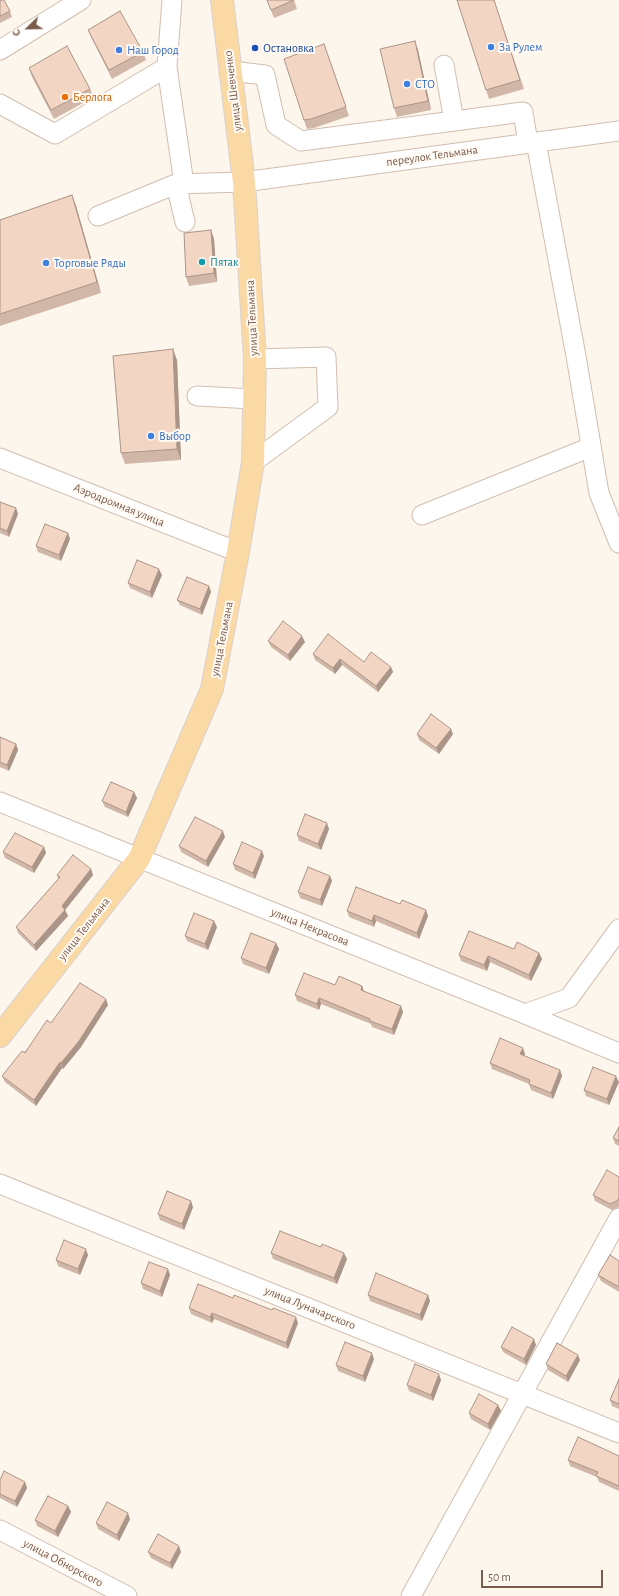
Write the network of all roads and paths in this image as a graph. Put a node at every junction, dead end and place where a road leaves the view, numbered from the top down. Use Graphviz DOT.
graph roads {
  1 [pos="81,0"];
  2 [pos="172,0"];
  3 [pos="222,0"];
  4 [pos="0,50"];
  5 [pos="444,65"];
  6 [pos="167,67"];
  7 [pos="231,71"];
  8 [pos="0,104"];
  9 [pos="454,121"];
  10 [pos="619,131"];
  11 [pos="532,142"];
  12 [pos="244,182"];
  13 [pos="180,184"];
  14 [pos="98,216"];
  15 [pos="185,222"];
  16 [pos="254,359"];
  17 [pos="197,396"];
  18 [pos="253,399"];
  19 [pos="591,447"];
  20 [pos="0,458"];
  21 [pos="253,462"];
  22 [pos="422,515"];
  23 [pos="619,543"];
  24 [pos="238,552"];
  25 [pos="0,802"];
  26 [pos="139,859"];
  27 [pos="619,929"];
  28 [pos="525,1014"];
  29 [pos="0,1036"];
  30 [pos="619,1053"];
  31 [pos="0,1184"];
  32 [pos="619,1218"];
  33 [pos="522,1393"];
  34 [pos="619,1433"];
  35 [pos="0,1530"];
  36 [pos="127,1596"];
  37 [pos="410,1596"];
  1 -- 4 [label="street"];
  2 -- 6 [label="street"];
  3 -- 7 [label="main road, улица Шевченко"];
  5 -- 9 [label="street"];
  6 -- 8 [label="street"];
  6 -- 13 [label="street"];
  7 -- 9 [label="street"];
  7 -- 12 [label="main road, улица Шевченко"];
  9 -- 11 [label="street"];
  10 -- 11 [label="street, переулок Тельмана"];
  11 -- 12 [label="street, переулок Тельмана"];
  11 -- 19 [label="street"];
  12 -- 13 [label="street, переулок Тельмана"];
  12 -- 16 [label="main road, улица Тельмана"];
  13 -- 14 [label="street"];
  13 -- 15 [label="street"];
  16 -- 18 [label="main road, улица Тельмана"];
  16 -- 21 [label="street"];
  17 -- 18 [label="street"];
  18 -- 21 [label="main road, улица Тельмана"];
  19 -- 22 [label="street"];
  19 -- 23 [label="street"];
  20 -- 24 [label="street, Аэродромная улица"];
  21 -- 24 [label="main road, улица Тельмана"];
  24 -- 26 [label="main road, улица Тельмана"];
  25 -- 26 [label="street, улица Некрасова"];
  26 -- 28 [label="street, улица Некрасова"];
  26 -- 29 [label="main road, улица Тельмана"];
  27 -- 28 [label="street"];
  28 -- 30 [label="street, улица Некрасова"];
  31 -- 33 [label="street, улица Луначарского"];
  32 -- 33 [label="street"];
  33 -- 34 [label="street, улица Луначарского"];
  33 -- 37 [label="street"];
  35 -- 36 [label="street, улица Обнорского"];
}
